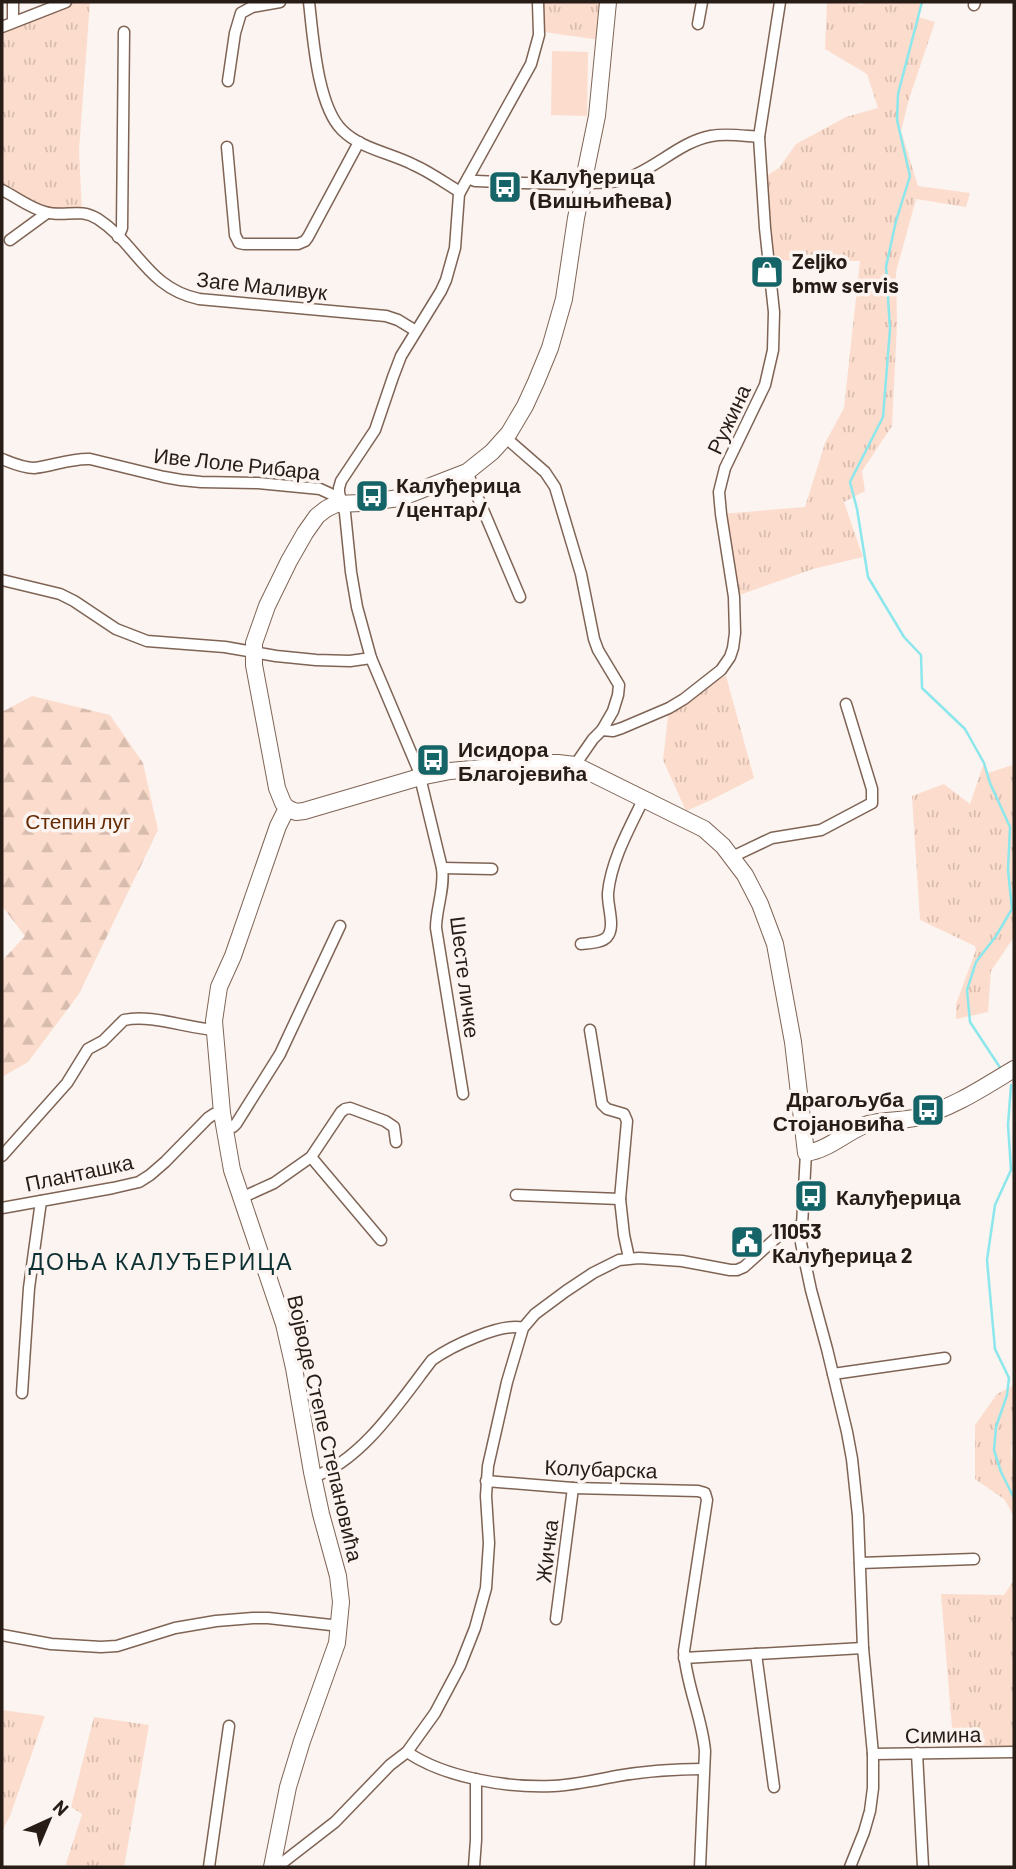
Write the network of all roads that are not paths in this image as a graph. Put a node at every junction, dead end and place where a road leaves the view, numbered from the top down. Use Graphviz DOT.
graph roads {
  1 [pos="13,2"];
  2 [pos="66,2"];
  3 [pos="280,2"];
  4 [pos="309,2"];
  5 [pos="538,2"];
  6 [pos="608,2"];
  7 [pos="702,2"];
  8 [pos="779,2"];
  9 [pos="13,22"];
  10 [pos="698,24"];
  11 [pos="2,27"];
  12 [pos="124,32"];
  13 [pos="228,81"];
  14 [pos="759,137"];
  15 [pos="359,142"];
  16 [pos="227,147"];
  17 [pos="468,178"];
  18 [pos="584,183"];
  19 [pos="2,190"];
  20 [pos="460,192"];
  21 [pos="47,213"];
  22 [pos="118,237"];
  23 [pos="10,240"];
  24 [pos="416,331"];
  25 [pos="506,438"];
  26 [pos="2,458"];
  27 [pos="467,472"];
  28 [pos="343,503"];
  29 [pos="2,580"];
  30 [pos="520,597"];
  31 [pos="253,652"];
  32 [pos="371,658"];
  33 [pos="846,704"];
  34 [pos="602,730"];
  35 [pos="575,765"];
  36 [pos="420,777"];
  37 [pos="643,800"];
  38 [pos="288,808"];
  39 [pos="732,857"];
  40 [pos="442,868"];
  41 [pos="492,869"];
  42 [pos="340,926"];
  43 [pos="581,944"];
  44 [pos="215,1030"];
  45 [pos="590,1030"];
  46 [pos="1014,1069"];
  47 [pos="463,1094"];
  48 [pos="224,1121"];
  49 [pos="396,1142"];
  50 [pos="806,1153"];
  51 [pos="2,1156"];
  52 [pos="311,1157"];
  53 [pos="516,1195"];
  54 [pos="241,1198"];
  55 [pos="620,1199"];
  56 [pos="41,1201"];
  57 [pos="2,1208"];
  58 [pos="801,1226"];
  59 [pos="381,1240"];
  60 [pos="629,1258"];
  61 [pos="523,1328"];
  62 [pos="945,1358"];
  63 [pos="833,1374"];
  64 [pos="22,1393"];
  65 [pos="313,1477"];
  66 [pos="486,1481"];
  67 [pos="573,1488"];
  68 [pos="974,1559"];
  69 [pos="860,1563"];
  70 [pos="556,1619"];
  71 [pos="340,1626"];
  72 [pos="2,1635"];
  73 [pos="863,1648"];
  74 [pos="756,1654"];
  75 [pos="684,1658"];
  76 [pos="229,1726"];
  77 [pos="407,1752"];
  78 [pos="1014,1752"];
  79 [pos="917,1753"];
  80 [pos="873,1754"];
  81 [pos="704,1769"];
  82 [pos="476,1779"];
  83 [pos="774,1787"];
  84 [pos="209,1867"];
  85 [pos="274,1867"];
  86 [pos="474,1867"];
  87 [pos="700,1867"];
  88 [pos="850,1867"];
  89 [pos="923,1867"];
  1 -- 9 [label="street"];
  2 -- 9 [label="street"];
  3 -- 13 [label="street"];
  4 -- 15 [label="street"];
  5 -- 17 [label="street"];
  6 -- 18 [label="street"];
  7 -- 10 [label="street"];
  8 -- 14 [label="street, Ружина"];
  9 -- 11 [label="street"];
  12 -- 22 [label="street"];
  14 -- 18 [label="street"];
  14 -- 34 [label="street, Ружина"];
  15 -- 16 [label="street"];
  15 -- 20 [label="street"];
  17 -- 18 [label="street"];
  17 -- 20 [label="street"];
  18 -- 25 [label="street"];
  19 -- 21 [label="street"];
  20 -- 24 [label="street, Шесте личке"];
  21 -- 22 [label="street, Заге Маливук"];
  21 -- 23 [label="street"];
  22 -- 24 [label="street, Заге Маливук"];
  24 -- 28 [label="street, Шесте личке"];
  25 -- 27 [label="street"];
  25 -- 34 [label="street"];
  26 -- 28 [label="street, Иве Лоле Рибара"];
  27 -- 28 [label="street"];
  27 -- 30 [label="street"];
  28 -- 31 [label="street"];
  28 -- 32 [label="street, Шесте личке"];
  29 -- 31 [label="street"];
  31 -- 32 [label="street"];
  31 -- 38 [label="street"];
  32 -- 36 [label="street, Шесте личке"];
  33 -- 39 [label="street"];
  34 -- 35 [label="street"];
  35 -- 36 [label="street"];
  35 -- 37 [label="street"];
  36 -- 38 [label="street"];
  36 -- 40 [label="street, Шесте личке"];
  37 -- 39 [label="street"];
  37 -- 43 [label="street"];
  38 -- 44 [label="street, Војводе Степе Степановића"];
  39 -- 50 [label="street"];
  40 -- 41 [label="street"];
  40 -- 47 [label="street, Шесте личке"];
  42 -- 48 [label="street, Планташка"];
  44 -- 48 [label="street, Војводе Степе Степановића"];
  44 -- 51 [label="street"];
  45 -- 55 [label="street"];
  46 -- 50 [label="street"];
  48 -- 54 [label="street, Војводе Степе Степановића"];
  48 -- 56 [label="street, Планташка"];
  49 -- 52 [label="street"];
  50 -- 58 [label="street"];
  52 -- 54 [label="street"];
  52 -- 59 [label="street"];
  53 -- 55 [label="street"];
  54 -- 65 [label="street, Војводе Степе Степановића"];
  55 -- 60 [label="street"];
  56 -- 57 [label="street, Планташка"];
  56 -- 64 [label="street"];
  58 -- 60 [label="street"];
  58 -- 63 [label="street"];
  60 -- 61 [label="street"];
  61 -- 65 [label="street"];
  61 -- 66 [label="street"];
  62 -- 63 [label="street"];
  63 -- 69 [label="street"];
  65 -- 71 [label="street, Војводе Степе Степановића"];
  66 -- 67 [label="street, Колубарска"];
  66 -- 77 [label="street"];
  67 -- 70 [label="street, Жичка"];
  67 -- 75 [label="street, Колубарска"];
  68 -- 69 [label="street"];
  69 -- 73 [label="street"];
  71 -- 72 [label="street"];
  71 -- 85 [label="street, Војводе Степе Степановића"];
  73 -- 74 [label="street"];
  73 -- 80 [label="street"];
  74 -- 75 [label="street"];
  74 -- 83 [label="street"];
  75 -- 81 [label="street"];
  76 -- 84 [label="street"];
  77 -- 82 [label="street"];
  77 -- 85 [label="street"];
  78 -- 79 [label="street, Симина"];
  79 -- 80 [label="street, Симина"];
  79 -- 89 [label="street"];
  80 -- 88 [label="street"];
  81 -- 82 [label="street"];
  81 -- 87 [label="street"];
  82 -- 86 [label="street"];
}
